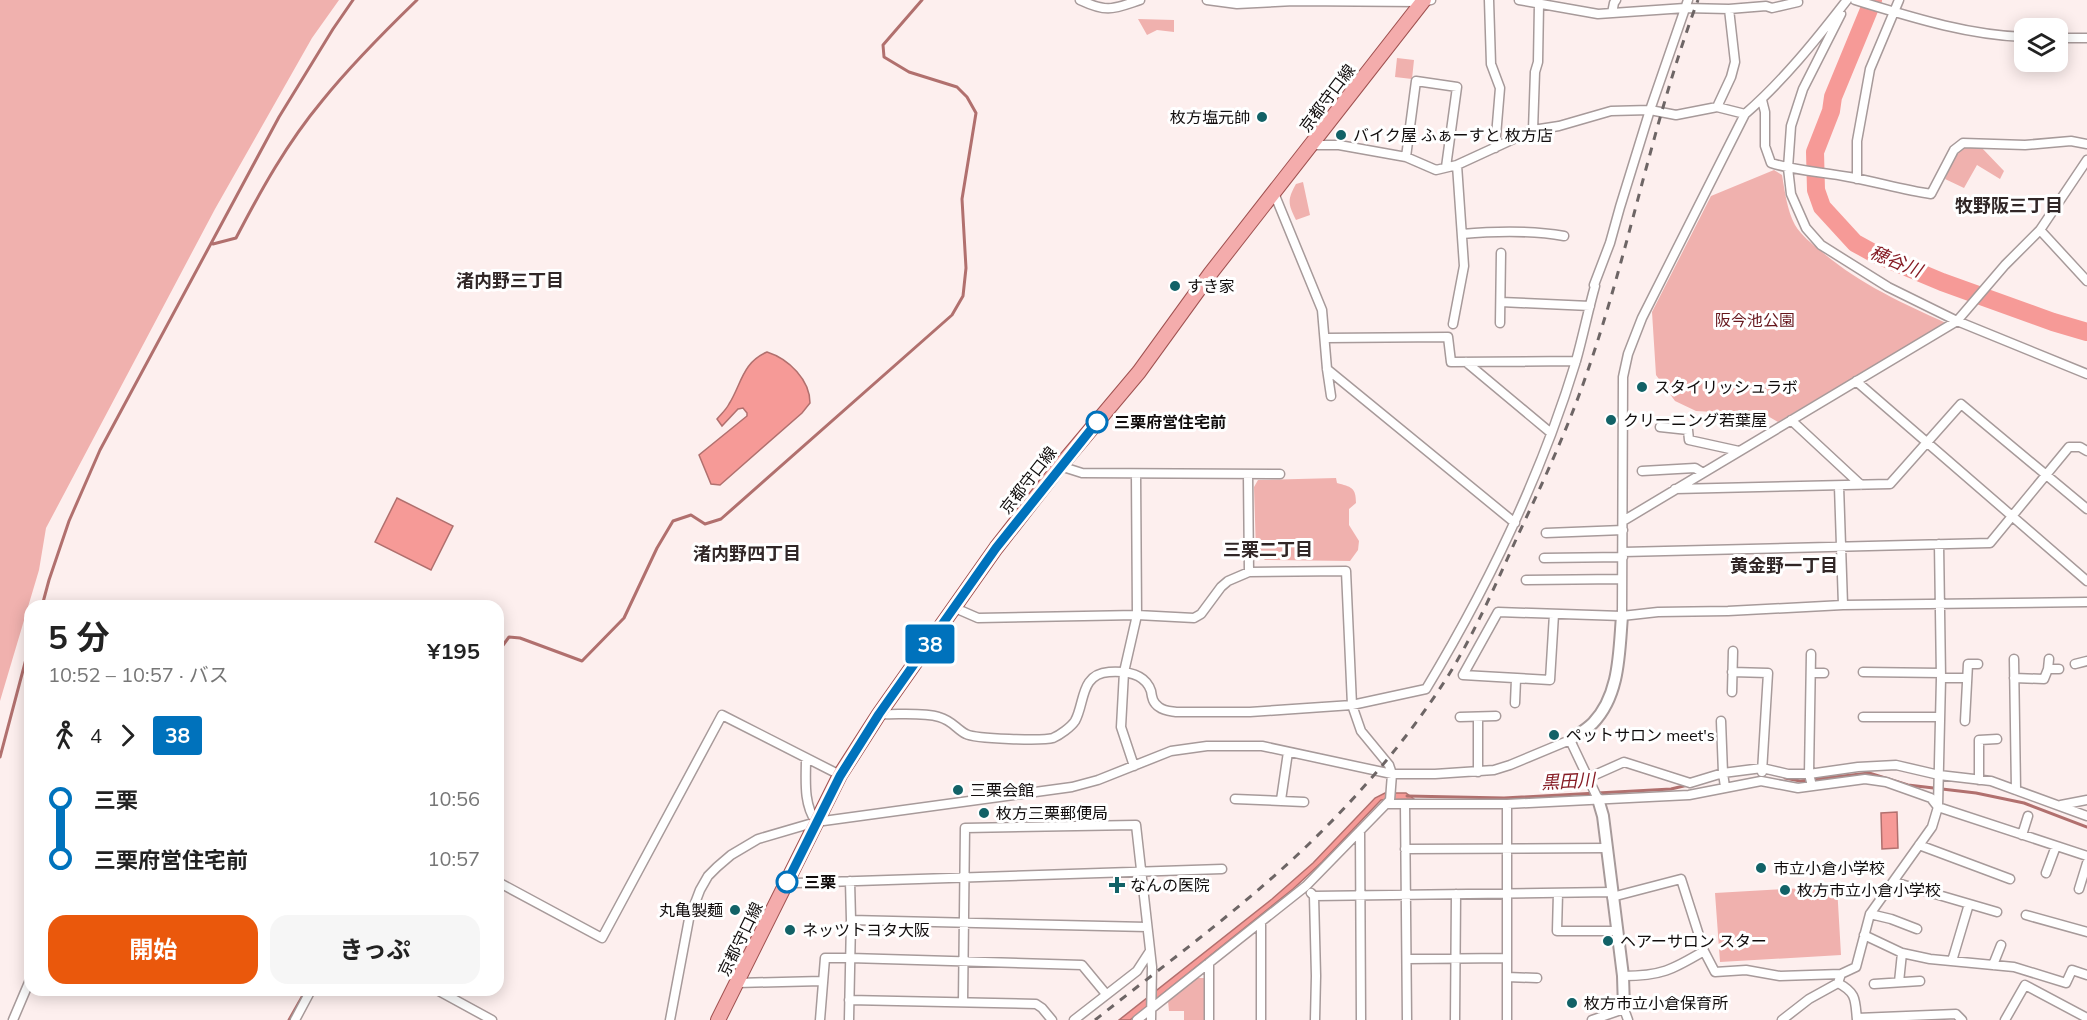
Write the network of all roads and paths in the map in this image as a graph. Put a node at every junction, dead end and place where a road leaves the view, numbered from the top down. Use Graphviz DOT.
graph roads {
  1 [pos="1080,0"];
  2 [pos="1140,0"];
  3 [pos="1207,0"];
  4 [pos="1489,0"];
  5 [pos="1519,0"];
  6 [pos="1616,0"];
  7 [pos="1714,0"];
  8 [pos="1847,0"];
  9 [pos="1855,0"];
  10 [pos="1899,0"];
  11 [pos="1426,1"];
  12 [pos="1798,2"];
  13 [pos="1545,3"];
  14 [pos="1686,4"];
  15 [pos="1729,9"];
  16 [pos="1711,10"];
  17 [pos="1893,11"];
  18 [pos="1612,13"];
  19 [pos="2014,37"];
  20 [pos="2068,38"];
  21 [pos="2087,38"];
  22 [pos="1762,100"];
  23 [pos="1717,108"];
  24 [pos="1650,110"];
  25 [pos="1744,114"];
  26 [pos="1533,130"];
  27 [pos="2087,144"];
  28 [pos="1313,145"];
  29 [pos="1495,148"];
  30 [pos="1406,157"];
  31 [pos="2087,160"];
  32 [pos="1457,165"];
  33 [pos="1446,167"];
  34 [pos="1788,168"];
  35 [pos="1854,178"];
  36 [pos="1274,193"];
  37 [pos="2040,230"];
  38 [pos="1462,234"];
  39 [pos="1564,236"];
  40 [pos="1501,253"];
  41 [pos="2087,281"];
  42 [pos="1501,302"];
  43 [pos="1590,306"];
  44 [pos="1957,321"];
  45 [pos="1500,323"];
  46 [pos="1453,324"];
  47 [pos="1326,338"];
  48 [pos="1576,361"];
  49 [pos="1466,362"];
  50 [pos="1327,369"];
  51 [pos="2087,374"];
  52 [pos="1856,381"];
  53 [pos="1331,396"];
  54 [pos="1791,420"];
  55 [pos="1660,428"];
  56 [pos="1551,433"];
  57 [pos="1927,443"];
  58 [pos="1739,451"];
  59 [pos="2087,451"];
  60 [pos="1060,466"];
  61 [pos="1642,471"];
  62 [pos="1703,473"];
  63 [pos="1136,474"];
  64 [pos="1248,474"];
  65 [pos="1280,474"];
  66 [pos="2047,476"];
  67 [pos="1861,485"];
  68 [pos="1839,486"];
  69 [pos="1675,489"];
  70 [pos="2087,509"];
  71 [pos="2013,517"];
  72 [pos="1515,523"];
  73 [pos="1623,526"];
  74 [pos="1546,533"];
  75 [pos="1939,544"];
  76 [pos="1842,546"];
  77 [pos="1623,555"];
  78 [pos="1544,558"];
  79 [pos="1249,572"];
  80 [pos="1622,579"];
  81 [pos="1526,580"];
  82 [pos="2087,581"];
  83 [pos="2087,602"];
  84 [pos="1843,605"];
  85 [pos="1939,605"];
  86 [pos="955,608"];
  87 [pos="1554,614"];
  88 [pos="1137,615"];
  89 [pos="1622,616"];
  90 [pos="1733,651"];
  91 [pos="1811,654"];
  92 [pos="2014,659"];
  93 [pos="2049,659"];
  94 [pos="2087,662"];
  95 [pos="1978,664"];
  96 [pos="2075,664"];
  97 [pos="2048,669"];
  98 [pos="2059,669"];
  99 [pos="1124,672"];
  100 [pos="1732,672"];
  101 [pos="1863,672"];
  102 [pos="1811,673"];
  103 [pos="1824,673"];
  104 [pos="1941,675"];
  105 [pos="1516,678"];
  106 [pos="1967,678"];
  107 [pos="2014,678"];
  108 [pos="1732,692"];
  109 [pos="1515,702"];
  110 [pos="1352,705"];
  111 [pos="879,714"];
  112 [pos="1496,716"];
  113 [pos="1460,717"];
  114 [pos="1478,717"];
  115 [pos="1863,717"];
  116 [pos="1940,717"];
  117 [pos="1721,721"];
  118 [pos="1965,721"];
  119 [pos="1997,739"];
  120 [pos="1570,740"];
  121 [pos="1288,752"];
  122 [pos="806,758"];
  123 [pos="1134,766"];
  124 [pos="1478,772"];
  125 [pos="1392,774"];
  126 [pos="1762,774"];
  127 [pos="840,776"];
  128 [pos="1939,778"];
  129 [pos="1724,779"];
  130 [pos="1810,779"];
  131 [pos="1978,780"];
  132 [pos="1594,789"];
  133 [pos="2016,790"];
  134 [pos="1235,799"];
  135 [pos="1389,799"];
  136 [pos="1281,800"];
  137 [pos="2087,800"];
  138 [pos="1304,802"];
  139 [pos="1405,804"];
  140 [pos="1507,804"];
  141 [pos="2060,805"];
  142 [pos="1938,807"];
  143 [pos="2028,816"];
  144 [pos="2087,816"];
  145 [pos="816,822"];
  146 [pos="1360,831"];
  147 [pos="2022,835"];
  148 [pos="1919,844"];
  149 [pos="2056,846"];
  150 [pos="1507,848"];
  151 [pos="1607,848"];
  152 [pos="1406,849"];
  153 [pos="2087,856"];
  154 [pos="2087,863"];
  155 [pos="1222,869"];
  156 [pos="1140,873"];
  157 [pos="2046,873"];
  158 [pos="964,877"];
  159 [pos="2010,879"];
  160 [pos="850,880"];
  161 [pos="787,882"];
  162 [pos="1894,882"];
  163 [pos="504,885"];
  164 [pos="1306,886"];
  165 [pos="2079,890"];
  166 [pos="1558,892"];
  167 [pos="1507,893"];
  168 [pos="1406,894"];
  169 [pos="1456,894"];
  170 [pos="1612,894"];
  171 [pos="1361,895"];
  172 [pos="1314,896"];
  173 [pos="1969,904"];
  174 [pos="1997,912"];
  175 [pos="1870,914"];
  176 [pos="2026,915"];
  177 [pos="851,920"];
  178 [pos="964,922"];
  179 [pos="1261,922"];
  180 [pos="1147,927"];
  181 [pos="1917,929"];
  182 [pos="1617,931"];
  183 [pos="2087,932"];
  184 [pos="1864,935"];
  185 [pos="2001,945"];
  186 [pos="1150,951"];
  187 [pos="1704,951"];
  188 [pos="1902,953"];
  189 [pos="850,958"];
  190 [pos="1455,958"];
  191 [pos="1507,958"];
  192 [pos="1407,959"];
  193 [pos="1952,961"];
  194 [pos="964,962"];
  195 [pos="1209,963"];
  196 [pos="1993,965"];
  197 [pos="2087,975"];
  198 [pos="1623,976"];
  199 [pos="1507,977"];
  200 [pos="1537,978"];
  201 [pos="1839,978"];
  202 [pos="822,981"];
  203 [pos="1920,981"];
  204 [pos="1899,982"];
  205 [pos="737,983"];
  206 [pos="1874,984"];
  207 [pos="24,994"];
  208 [pos="1106,994"];
  209 [pos="308,996"];
  210 [pos="447,996"];
  211 [pos="849,1000"];
  212 [pos="963,1002"];
  213 [pos="1151,1006"];
  214 [pos="1624,1009"];
  215 [pos="2087,1018"];
  216 [pos="1857,1019"];
  217 [pos="13,1020"];
  218 [pos="295,1020"];
  219 [pos="492,1020"];
  220 [pos="670,1020"];
  221 [pos="718,1020"];
  222 [pos="820,1020"];
  223 [pos="849,1020"];
  224 [pos="1052,1020"];
  225 [pos="1074,1020"];
  226 [pos="1137,1020"];
  227 [pos="1151,1020"];
  228 [pos="1209,1020"];
  229 [pos="1261,1020"];
  230 [pos="1315,1020"];
  231 [pos="1361,1020"];
  232 [pos="1407,1020"];
  233 [pos="1455,1020"];
  234 [pos="1507,1020"];
  235 [pos="1592,1020"];
  236 [pos="1628,1020"];
  237 [pos="1782,1020"];
  238 [pos="1962,1020"];
  239 [pos="2005,1020"];
  1 -- 2 [label="street"];
  3 -- 11 [label="street"];
  4 -- 29 [label="street"];
  5 -- 13 [label="street"];
  6 -- 18 [label="street"];
  7 -- 16 [label="street"];
  8 -- 22 [label="street"];
  8 -- 34 [label="street"];
  9 -- 17 [label="street"];
  10 -- 17 [label="street"];
  11 -- 28 [label="main road, 京都守口線"];
  12 -- 15 [label="street"];
  13 -- 18 [label="street"];
  13 -- 26 [label="street"];
  14 -- 16 [label="street"];
  14 -- 18 [label="street"];
  14 -- 24 [label="street"];
  15 -- 16 [label="street"];
  15 -- 23 [label="street"];
  17 -- 19 [label="street"];
  17 -- 35 [label="street"];
  20 -- 21 [label="street"];
  22 -- 25 [label="street"];
  22 -- 34 [label="street"];
  23 -- 24 [label="street"];
  23 -- 25 [label="street"];
  24 -- 26 [label="street"];
  24 -- 43 [label="street"];
  25 -- 73 [label="street"];
  26 -- 29 [label="street"];
  27 -- 35 [label="street"];
  28 -- 30 [label="street"];
  28 -- 36 [label="main road, 京都守口線"];
  29 -- 32 [label="street"];
  30 -- 33 [label="street"];
  30 -- 33 [label="street"];
  31 -- 37 [label="street"];
  32 -- 33 [label="street"];
  32 -- 38 [label="street"];
  34 -- 35 [label="street"];
  34 -- 44 [label="street"];
  36 -- 47 [label="street"];
  36 -- 60 [label="main road, 京都守口線"];
  37 -- 41 [label="street"];
  37 -- 44 [label="street"];
  38 -- 39 [label="street"];
  38 -- 46 [label="street"];
  40 -- 42 [label="street"];
  42 -- 43 [label="street"];
  42 -- 45 [label="street"];
  43 -- 48 [label="street"];
  44 -- 51 [label="street"];
  44 -- 52 [label="street"];
  47 -- 49 [label="street"];
  47 -- 50 [label="street"];
  48 -- 49 [label="street"];
  48 -- 56 [label="street"];
  49 -- 56 [label="street"];
  50 -- 53 [label="street"];
  50 -- 72 [label="street"];
  52 -- 54 [label="street"];
  52 -- 57 [label="street"];
  54 -- 58 [label="street"];
  54 -- 67 [label="street"];
  55 -- 58 [label="street"];
  56 -- 72 [label="street"];
  57 -- 66 [label="street"];
  57 -- 67 [label="street"];
  57 -- 71 [label="street"];
  58 -- 62 [label="street"];
  59 -- 66 [label="street"];
  60 -- 63 [label="street"];
  60 -- 86 [label="main road, 京都守口線"];
  61 -- 62 [label="street"];
  62 -- 69 [label="street"];
  63 -- 64 [label="street"];
  63 -- 88 [label="street"];
  64 -- 65 [label="street"];
  64 -- 79 [label="street"];
  66 -- 70 [label="street"];
  66 -- 71 [label="street"];
  67 -- 68 [label="street"];
  68 -- 69 [label="street"];
  68 -- 76 [label="street"];
  69 -- 73 [label="street"];
  71 -- 75 [label="street"];
  71 -- 82 [label="street"];
  72 -- 110 [label="street"];
  73 -- 74 [label="street"];
  73 -- 77 [label="street"];
  75 -- 76 [label="street"];
  75 -- 85 [label="street"];
  76 -- 77 [label="street"];
  76 -- 84 [label="street"];
  77 -- 78 [label="street"];
  77 -- 80 [label="street"];
  79 -- 88 [label="street"];
  79 -- 110 [label="street"];
  80 -- 81 [label="street"];
  80 -- 89 [label="street"];
  83 -- 85 [label="street"];
  84 -- 85 [label="street"];
  84 -- 89 [label="street"];
  85 -- 104 [label="street"];
  86 -- 88 [label="street"];
  86 -- 111 [label="main road, 京都守口線"];
  87 -- 89 [label="street"];
  87 -- 105 [label="street"];
  87 -- 105 [label="street"];
  88 -- 99 [label="street"];
  89 -- 120 [label="street"];
  90 -- 100 [label="street"];
  91 -- 102 [label="street"];
  92 -- 107 [label="street"];
  93 -- 97 [label="street"];
  94 -- 96 [label="street"];
  95 -- 106 [label="street"];
  97 -- 98 [label="street"];
  97 -- 107 [label="street"];
  99 -- 110 [label="street"];
  99 -- 111 [label="street"];
  99 -- 123 [label="street"];
  100 -- 108 [label="street"];
  100 -- 126 [label="street"];
  101 -- 104 [label="street"];
  102 -- 103 [label="street"];
  102 -- 130 [label="street"];
  104 -- 106 [label="street"];
  104 -- 116 [label="street"];
  105 -- 109 [label="street"];
  106 -- 118 [label="street"];
  107 -- 133 [label="street"];
  110 -- 125 [label="street"];
  111 -- 127 [label="main road, 京都守口線"];
  112 -- 114 [label="street"];
  113 -- 114 [label="street"];
  114 -- 124 [label="street"];
  115 -- 116 [label="street"];
  116 -- 128 [label="street"];
  117 -- 129 [label="street"];
  119 -- 131 [label="street"];
  120 -- 124 [label="street"];
  120 -- 132 [label="street"];
  121 -- 123 [label="street"];
  121 -- 125 [label="street"];
  121 -- 136 [label="street"];
  122 -- 127 [label="street"];
  122 -- 145 [label="street"];
  122 -- 163 [label="street"];
  123 -- 145 [label="street"];
  124 -- 125 [label="street"];
  125 -- 135 [label="street"];
  126 -- 129 [label="street"];
  126 -- 129 [label="street"];
  126 -- 130 [label="street"];
  126 -- 130 [label="street"];
  127 -- 145 [label="main road, 京都守口線"];
  128 -- 130 [label="street"];
  128 -- 131 [label="street"];
  128 -- 142 [label="street"];
  129 -- 132 [label="street"];
  129 -- 132 [label="street"];
  130 -- 142 [label="street"];
  131 -- 133 [label="street"];
  132 -- 140 [label="street"];
  132 -- 151 [label="street"];
  133 -- 141 [label="street"];
  134 -- 136 [label="street"];
  135 -- 139 [label="street"];
  135 -- 146 [label="street"];
  136 -- 138 [label="street"];
  137 -- 141 [label="street"];
  139 -- 140 [label="street"];
  139 -- 152 [label="street"];
  140 -- 150 [label="street"];
  141 -- 144 [label="street"];
  142 -- 147 [label="street"];
  142 -- 148 [label="street"];
  143 -- 147 [label="street"];
  145 -- 161 [label="main road, 京都守口線"];
  145 -- 220 [label="street"];
  146 -- 164 [label="street"];
  146 -- 171 [label="street"];
  147 -- 149 [label="street"];
  148 -- 159 [label="street"];
  148 -- 162 [label="street"];
  149 -- 153 [label="street"];
  149 -- 157 [label="street"];
  150 -- 151 [label="street"];
  150 -- 152 [label="street"];
  150 -- 167 [label="street"];
  151 -- 170 [label="street"];
  152 -- 168 [label="street"];
  154 -- 165 [label="street"];
  155 -- 156 [label="street"];
  156 -- 158 [label="street"];
  156 -- 158 [label="street"];
  156 -- 180 [label="street"];
  158 -- 160 [label="street"];
  158 -- 178 [label="street"];
  160 -- 161 [label="street"];
  160 -- 177 [label="street"];
  161 -- 205 [label="main road, 京都守口線"];
  162 -- 173 [label="street"];
  162 -- 175 [label="street"];
  164 -- 172 [label="street"];
  164 -- 179 [label="street"];
  166 -- 167 [label="street"];
  166 -- 170 [label="street"];
  166 -- 182 [label="street"];
  167 -- 169 [label="street"];
  167 -- 191 [label="street"];
  168 -- 169 [label="street"];
  168 -- 171 [label="street"];
  168 -- 192 [label="street"];
  169 -- 190 [label="street"];
  170 -- 182 [label="street"];
  170 -- 187 [label="street"];
  171 -- 172 [label="street"];
  171 -- 231 [label="street"];
  172 -- 230 [label="street"];
  173 -- 174 [label="street"];
  173 -- 193 [label="street"];
  175 -- 181 [label="street"];
  175 -- 184 [label="street"];
  176 -- 183 [label="street"];
  177 -- 178 [label="street"];
  177 -- 189 [label="street"];
  178 -- 180 [label="street"];
  178 -- 194 [label="street"];
  179 -- 195 [label="street"];
  179 -- 229 [label="street"];
  180 -- 186 [label="street"];
  182 -- 198 [label="street"];
  184 -- 188 [label="street"];
  184 -- 201 [label="street"];
  185 -- 196 [label="street"];
  186 -- 208 [label="street"];
  186 -- 213 [label="street"];
  187 -- 198 [label="street"];
  187 -- 201 [label="street"];
  188 -- 193 [label="street"];
  188 -- 204 [label="street"];
  189 -- 194 [label="street"];
  189 -- 202 [label="street"];
  189 -- 211 [label="street"];
  190 -- 191 [label="street"];
  190 -- 192 [label="street"];
  190 -- 233 [label="street"];
  191 -- 199 [label="street"];
  192 -- 232 [label="street"];
  193 -- 196 [label="street"];
  194 -- 208 [label="street"];
  194 -- 212 [label="street"];
  195 -- 213 [label="street"];
  195 -- 228 [label="street"];
  196 -- 197 [label="street"];
  198 -- 214 [label="street"];
  199 -- 200 [label="street"];
  199 -- 234 [label="street"];
  201 -- 216 [label="street"];
  201 -- 237 [label="street"];
  202 -- 205 [label="street"];
  202 -- 222 [label="street"];
  203 -- 204 [label="street"];
  204 -- 206 [label="street"];
  205 -- 221 [label="main road, 京都守口線"];
  207 -- 217 [label="street"];
  208 -- 225 [label="street"];
  209 -- 218 [label="street"];
  210 -- 219 [label="street"];
  211 -- 212 [label="street"];
  211 -- 223 [label="street"];
  212 -- 224 [label="street"];
  213 -- 226 [label="street"];
  213 -- 227 [label="street"];
  214 -- 235 [label="street"];
  214 -- 236 [label="street"];
  215 -- 239 [label="street"];
  216 -- 238 [label="street"];
}
